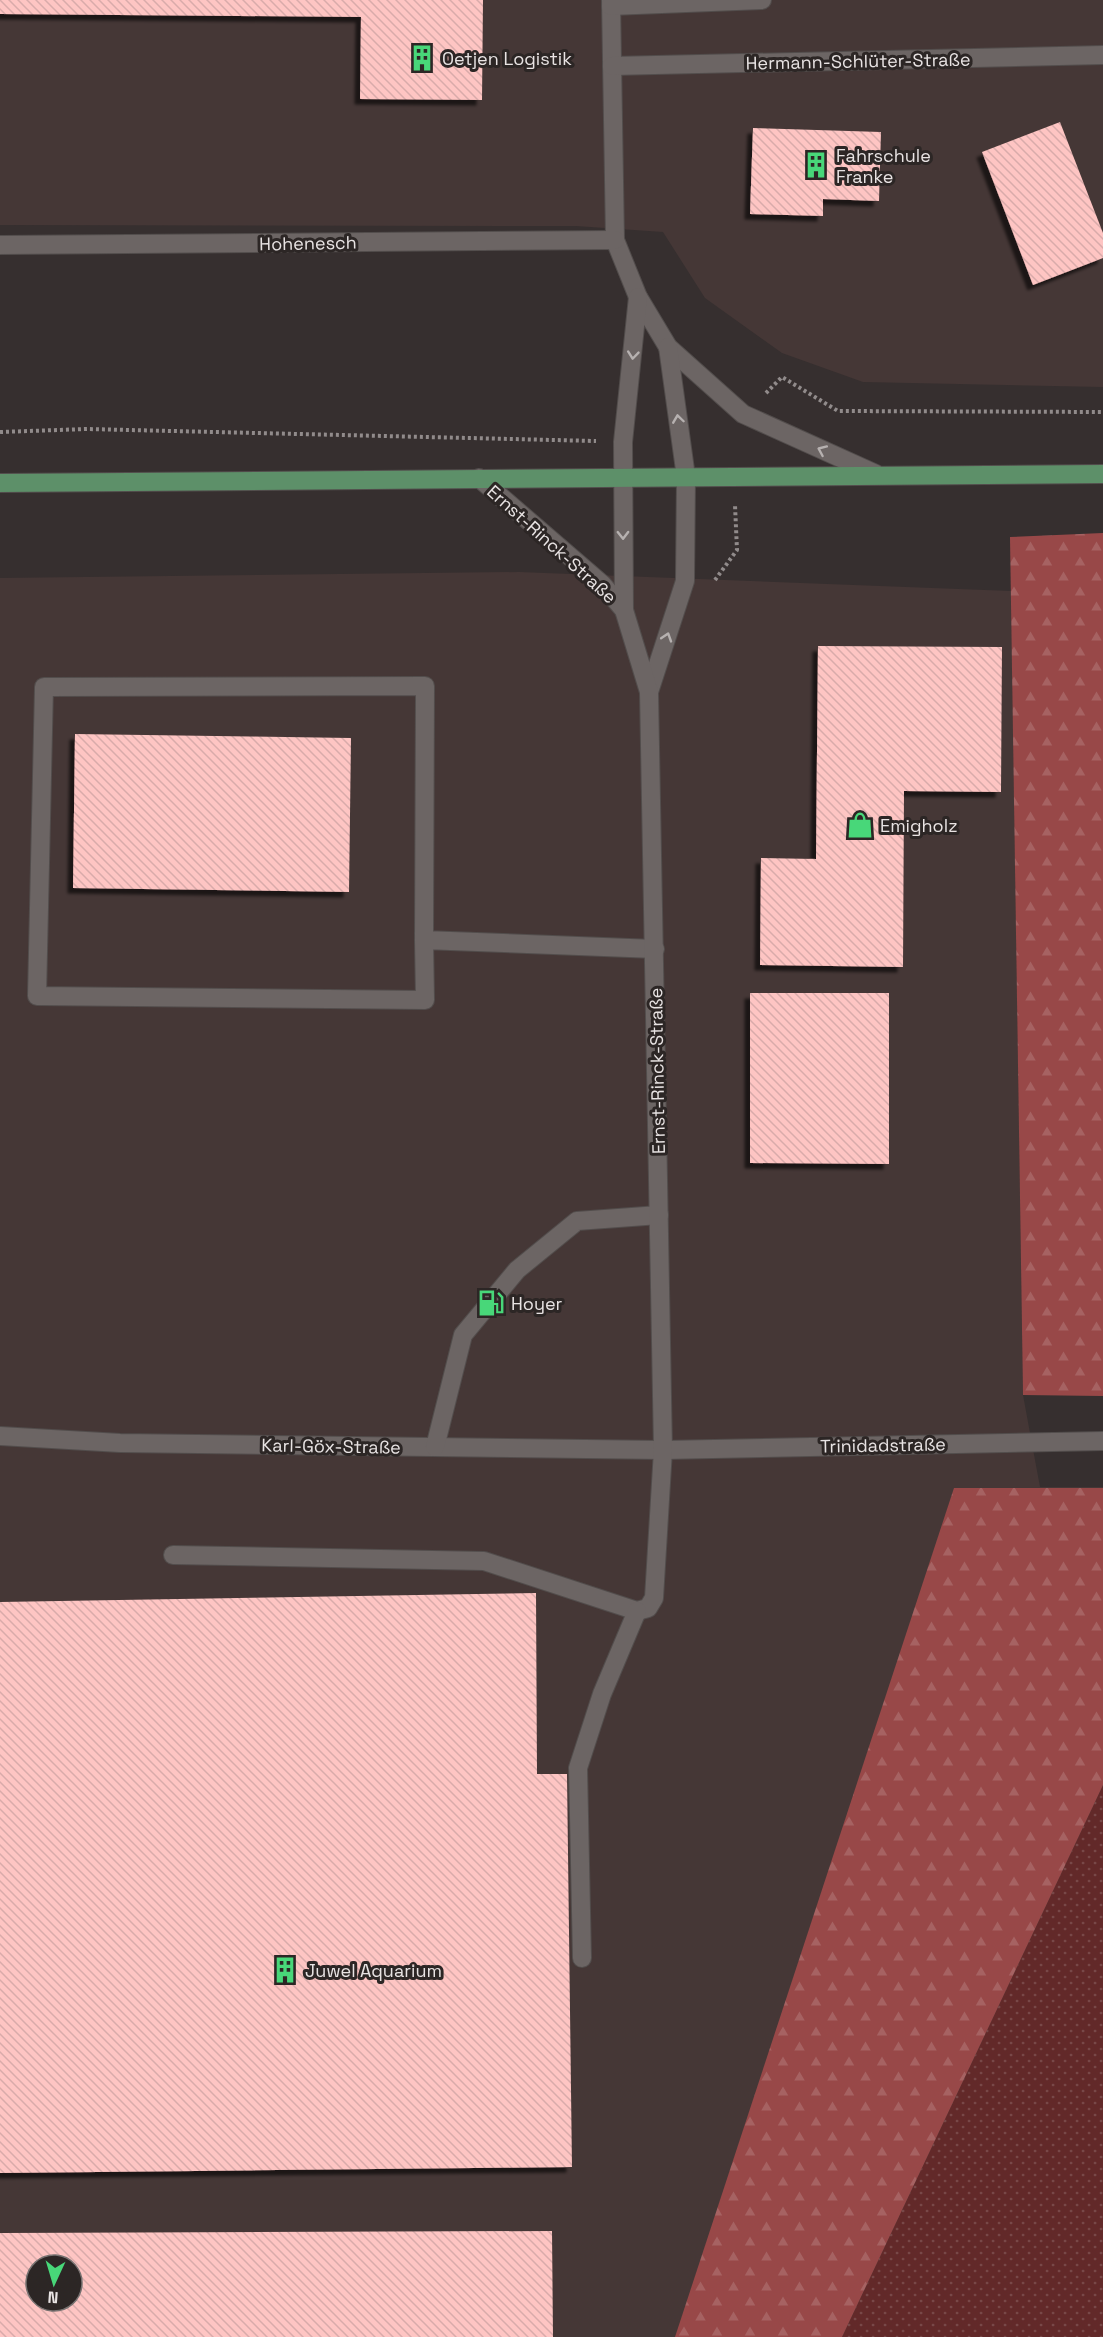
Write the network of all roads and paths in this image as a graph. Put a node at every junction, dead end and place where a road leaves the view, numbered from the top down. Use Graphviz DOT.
graph roads {
  1 [pos="762,0"];
  2 [pos="611,3"];
  3 [pos="1103,55"];
  4 [pos="612,66"];
  5 [pos="615,240"];
  6 [pos="0,245"];
  7 [pos="638,297"];
  8 [pos="668,347"];
  9 [pos="1103,412"];
  10 [pos="743,414"];
  11 [pos="0,432"];
  12 [pos="623,442"];
  13 [pos="876,474"];
  14 [pos="1103,474"];
  15 [pos="622,477"];
  16 [pos="686,477"];
  17 [pos="479,478"];
  18 [pos="0,483"];
  19 [pos="624,610"];
  20 [pos="649,692"];
  21 [pos="424,940"];
  22 [pos="655,949"];
  23 [pos="659,1215"];
  24 [pos="0,1436"];
  25 [pos="1103,1441"];
  26 [pos="435,1447"];
  27 [pos="663,1450"];
  28 [pos="173,1555"];
  29 [pos="638,1611"];
  30 [pos="582,1958"];
  1 -- 2 [label="street"];
  2 -- 4 [label="street"];
  3 -- 4 [label="street, Hermann-Schlüter-Straße"];
  4 -- 5 [label="street"];
  5 -- 6 [label="street, Hohenesch"];
  5 -- 7 [label="street"];
  7 -- 8 [label="street"];
  7 -- 12 [label="street, one-way"];
  8 -- 10 [label="street"];
  16 -- 8 [label="street, one-way"];
  9 -- 10 [label="path"];
  13 -- 10 [label="street, one-way"];
  11 -- 12 [label="path"];
  12 -- 15 [label="street"];
  13 -- 14 [label="main road"];
  13 -- 16 [label="main road"];
  15 -- 16 [label="main road"];
  15 -- 17 [label="main road"];
  15 -- 19 [label="street, Ernst-Rinck-Straße, one-way"];
  20 -- 16 [label="street, Ernst-Rinck-Straße, one-way"];
  17 -- 18 [label="main road"];
  17 -- 19 [label="street, Ernst-Rinck-Straße"];
  19 -- 20 [label="street, Ernst-Rinck-Straße"];
  20 -- 22 [label="street, Ernst-Rinck-Straße"];
  21 -- 21 [label="street"];
  21 -- 22 [label="street"];
  22 -- 23 [label="street, Ernst-Rinck-Straße"];
  23 -- 26 [label="street"];
  23 -- 27 [label="street, Ernst-Rinck-Straße"];
  24 -- 26 [label="street, Karl-Göx-Straße"];
  25 -- 27 [label="street, Trinidadstraße"];
  26 -- 27 [label="street, Karl-Göx-Straße"];
  27 -- 29 [label="street, Ernst-Rinck-Straße"];
  28 -- 29 [label="street"];
  29 -- 30 [label="street, Ernst-Rinck-Straße"];
}
